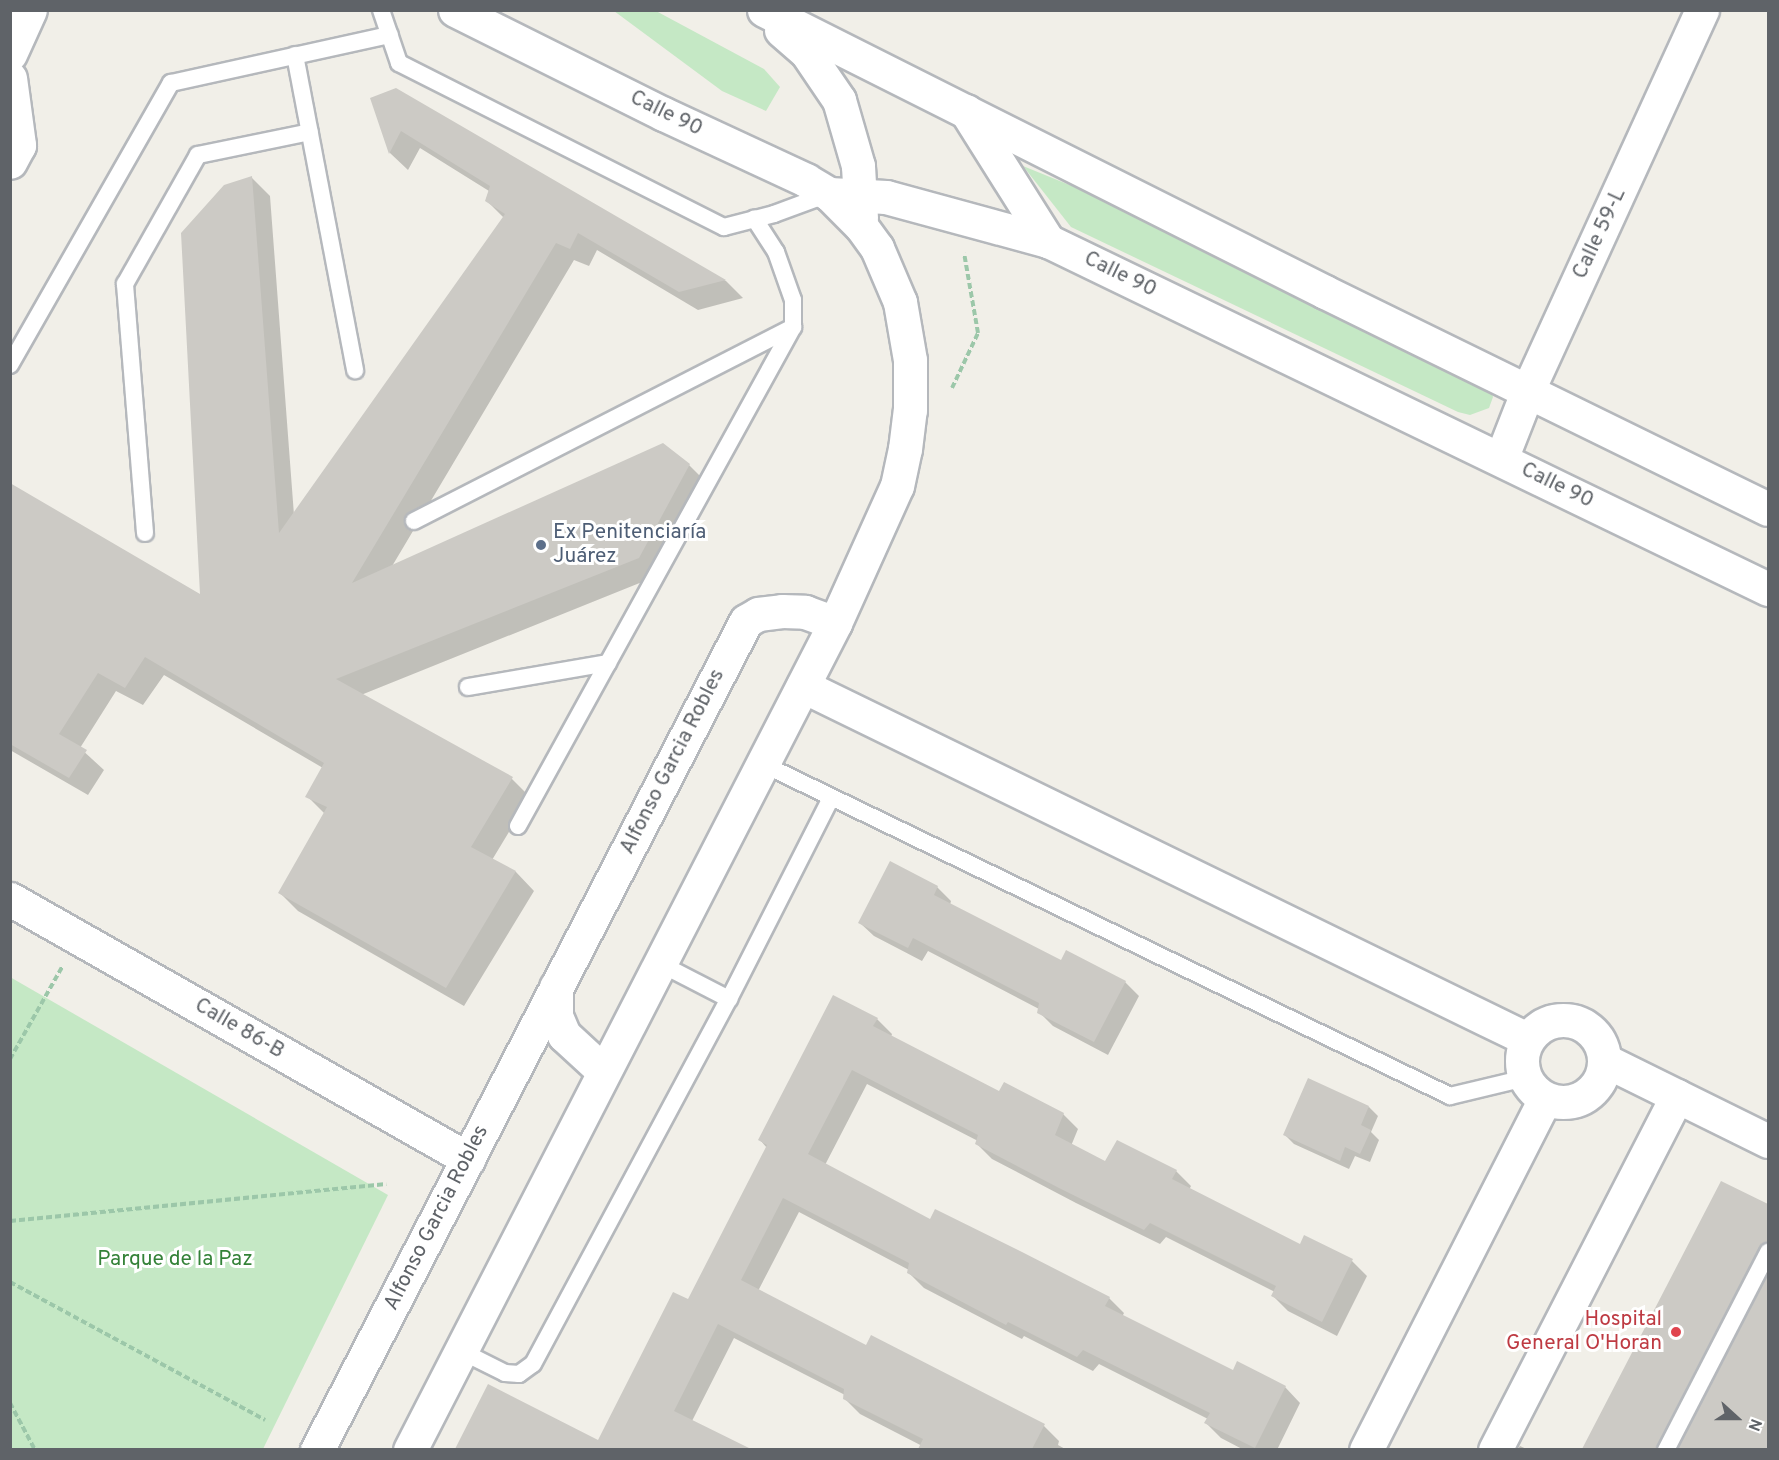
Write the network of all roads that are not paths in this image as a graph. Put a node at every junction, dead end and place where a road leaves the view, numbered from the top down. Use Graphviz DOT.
graph roads {
  1 [pos="30,10"];
  2 [pos="381,10"];
  3 [pos="455,10"];
  4 [pos="756,10"];
  5 [pos="764,10"];
  6 [pos="1702,10"];
  7 [pos="390,35"];
  8 [pos="10,54"];
  9 [pos="295,55"];
  10 [pos="10,78"];
  11 [pos="966,111"];
  12 [pos="310,132"];
  13 [pos="10,162"];
  14 [pos="850,205"];
  15 [pos="754,218"];
  16 [pos="1048,242"];
  17 [pos="793,327"];
  18 [pos="10,365"];
  19 [pos="355,370"];
  20 [pos="1528,390"];
  21 [pos="1501,459"];
  22 [pos="1768,509"];
  23 [pos="414,521"];
  24 [pos="145,533"];
  25 [pos="1768,589"];
  26 [pos="836,623"];
  27 [pos="608,663"];
  28 [pos="803,686"];
  29 [pos="468,687"];
  30 [pos="762,764"];
  31 [pos="831,798"];
  32 [pos="518,826"];
  33 [pos="10,900"];
  34 [pos="659,963"];
  35 [pos="556,987"];
  36 [pos="729,999"];
  37 [pos="1527,1039"];
  38 [pos="1604,1060"];
  39 [pos="603,1071"];
  40 [pos="1535,1088"];
  41 [pos="1677,1096"];
  42 [pos="1768,1141"];
  43 [pos="468,1159"];
  44 [pos="1768,1252"];
  45 [pos="460,1352"];
  46 [pos="318,1449"];
  47 [pos="411,1449"];
  48 [pos="1366,1449"];
  49 [pos="1495,1449"];
  50 [pos="1666,1449"];
  1 -- 8 [label="street"];
  2 -- 7 [label="lane"];
  3 -- 14 [label="street, Calle 90"];
  4 -- 14 [label="street"];
  5 -- 11 [label="street"];
  6 -- 20 [label="street, Calle 59-L"];
  7 -- 9 [label="lane"];
  7 -- 15 [label="lane"];
  9 -- 12 [label="lane"];
  9 -- 18 [label="lane"];
  10 -- 13 [label="street"];
  11 -- 16 [label="street"];
  11 -- 20 [label="street"];
  12 -- 19 [label="lane"];
  12 -- 24 [label="lane"];
  14 -- 15 [label="lane"];
  14 -- 16 [label="street, Calle 90"];
  14 -- 26 [label="street"];
  15 -- 17 [label="lane"];
  16 -- 21 [label="street, Calle 90"];
  17 -- 23 [label="lane"];
  17 -- 27 [label="lane"];
  20 -- 21 [label="street, Calle 59-L"];
  20 -- 22 [label="street"];
  21 -- 25 [label="street, Calle 90"];
  26 -- 28 [label="street"];
  26 -- 35 [label="street, Alfonso Garcia Robles"];
  27 -- 29 [label="lane"];
  27 -- 32 [label="lane"];
  28 -- 30 [label="street"];
  28 -- 37 [label="street"];
  30 -- 31 [label="lane"];
  30 -- 34 [label="street"];
  31 -- 36 [label="lane"];
  31 -- 40 [label="lane"];
  33 -- 43 [label="street, Calle 86-B"];
  34 -- 36 [label="lane"];
  34 -- 39 [label="street"];
  35 -- 39 [label="street, Alfonso Garcia Robles"];
  35 -- 43 [label="street, Alfonso Garcia Robles"];
  36 -- 45 [label="lane"];
  37 -- 38 [label="street"];
  37 -- 40 [label="street"];
  38 -- 40 [label="street"];
  38 -- 41 [label="street"];
  39 -- 45 [label="street"];
  40 -- 48 [label="street"];
  41 -- 42 [label="street"];
  41 -- 49 [label="street"];
  43 -- 46 [label="street, Alfonso Garcia Robles"];
  44 -- 50 [label="lane"];
  45 -- 47 [label="street"];
}
